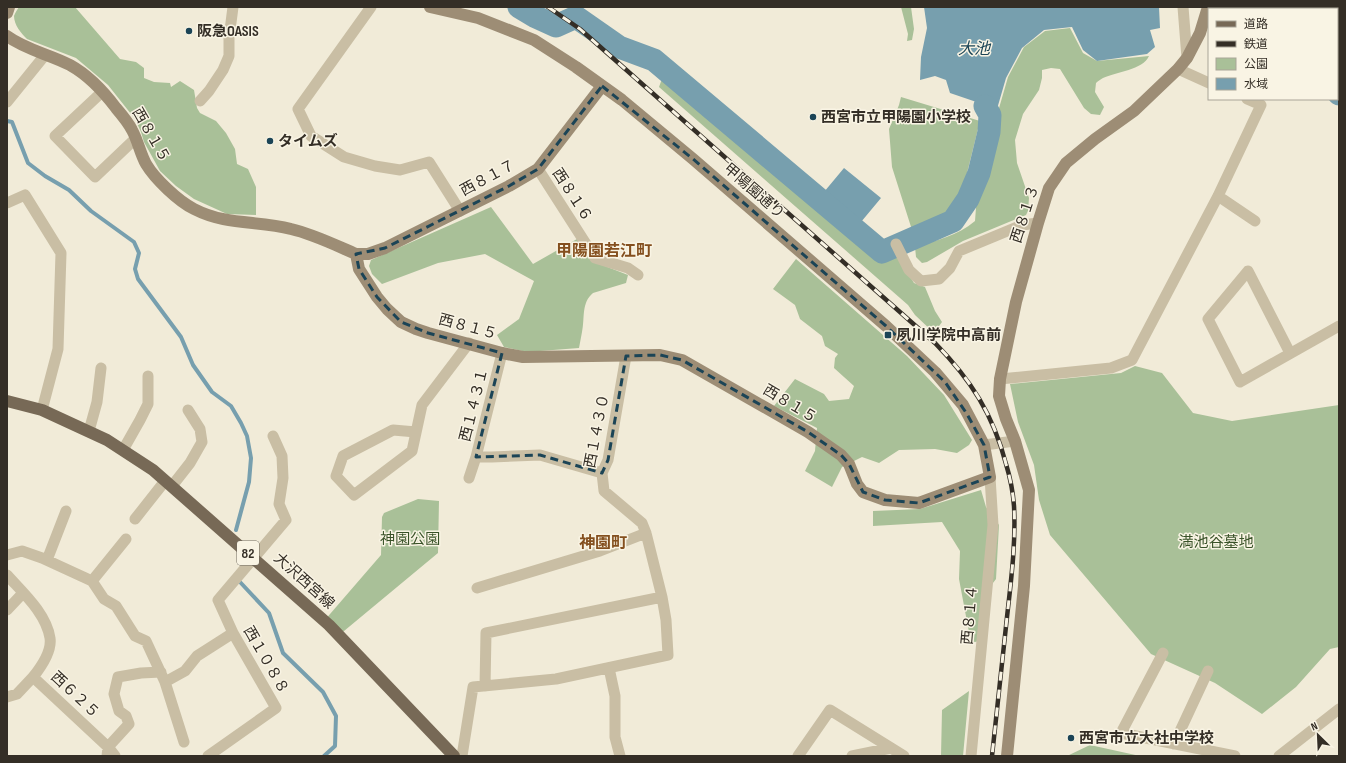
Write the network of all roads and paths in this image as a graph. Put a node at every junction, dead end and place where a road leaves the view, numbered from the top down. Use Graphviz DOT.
graph roads {
  1 [pos="9,7"];
  2 [pos="233,7"];
  3 [pos="371,7"];
  4 [pos="430,7"];
  5 [pos="1183,7"];
  6 [pos="1208,7"];
  7 [pos="7,13"];
  8 [pos="7,36"];
  9 [pos="45,55"];
  10 [pos="1187,58"];
  11 [pos="1178,69"];
  12 [pos="1208,83"];
  13 [pos="602,86"];
  14 [pos="102,92"];
  15 [pos="1249,100"];
  16 [pos="200,101"];
  17 [pos="7,102"];
  18 [pos="136,138"];
  19 [pos="538,169"];
  20 [pos="1218,196"];
  21 [pos="7,203"];
  22 [pos="460,211"];
  23 [pos="1255,222"];
  24 [pos="1038,223"];
  25 [pos="896,244"];
  26 [pos="356,254"];
  27 [pos="638,275"];
  28 [pos="1339,326"];
  29 [pos="469,343"];
  30 [pos="502,353"];
  31 [pos="1290,353"];
  32 [pos="626,356"];
  33 [pos="101,368"];
  34 [pos="148,376"];
  35 [pos="1000,379"];
  36 [pos="7,401"];
  37 [pos="42,410"];
  38 [pos="188,410"];
  39 [pos="89,432"];
  40 [pos="416,432"];
  41 [pos="273,436"];
  42 [pos="1015,441"];
  43 [pos="984,445"];
  44 [pos="123,450"];
  45 [pos="476,457"];
  46 [pos="602,473"];
  47 [pos="990,477"];
  48 [pos="469,478"];
  49 [pos="169,483"];
  50 [pos="66,511"];
  51 [pos="136,520"];
  52 [pos="646,533"];
  53 [pos="126,539"];
  54 [pos="7,555"];
  55 [pos="254,558"];
  56 [pos="47,560"];
  57 [pos="7,575"];
  58 [pos="92,580"];
  59 [pos="477,588"];
  60 [pos="23,594"];
  61 [pos="662,597"];
  62 [pos="7,610"];
  63 [pos="233,633"];
  64 [pos="1163,653"];
  65 [pos="609,668"];
  66 [pos="1208,671"];
  67 [pos="33,677"];
  68 [pos="163,677"];
  69 [pos="485,686"];
  70 [pos="7,697"];
  71 [pos="1339,709"];
  72 [pos="184,742"];
  73 [pos="1174,744"];
  74 [pos="891,748"];
  75 [pos="108,751"];
  76 [pos="116,756"];
  77 [pos="208,756"];
  78 [pos="454,756"];
  79 [pos="462,756"];
  80 [pos="620,756"];
  81 [pos="798,756"];
  82 [pos="852,756"];
  83 [pos="904,756"];
  84 [pos="971,756"];
  85 [pos="1007,756"];
  86 [pos="1235,756"];
  87 [pos="1279,756"];
  1 -- 7 [label="street"];
  2 -- 16 [label="street"];
  3 -- 22 [label="street"];
  4 -- 13 [label="street, 甲陽園通り"];
  5 -- 10 [label="street"];
  6 -- 10 [label="street, 西８１３"];
  8 -- 9 [label="street, 西８１５"];
  9 -- 14 [label="street, 西８１５"];
  9 -- 17 [label="street"];
  10 -- 11 [label="street, 西８１３"];
  11 -- 12 [label="street"];
  11 -- 24 [label="street, 西８１３"];
  13 -- 19 [label="street, 西８１７"];
  13 -- 43 [label="street, 甲陽園通り"];
  14 -- 18 [label="street, 西８１５"];
  14 -- 18 [label="street"];
  15 -- 20 [label="street"];
  18 -- 26 [label="street, 西８１５"];
  19 -- 22 [label="street, 西８１７"];
  19 -- 27 [label="street, 西８１６"];
  20 -- 23 [label="street"];
  20 -- 35 [label="street"];
  21 -- 37 [label="street"];
  22 -- 26 [label="street, 西８１７"];
  24 -- 25 [label="street"];
  24 -- 35 [label="street, 西８１３"];
  26 -- 29 [label="street, 西８１５"];
  28 -- 31 [label="street"];
  29 -- 30 [label="street, 西８１５"];
  29 -- 40 [label="street"];
  30 -- 32 [label="street, 西８１５"];
  30 -- 45 [label="street, 西１４３１"];
  31 -- 31 [label="street"];
  32 -- 46 [label="street, 西１４３０"];
  32 -- 47 [label="street, 西８１５"];
  33 -- 39 [label="street"];
  34 -- 44 [label="street"];
  35 -- 42 [label="street, 西８１３"];
  36 -- 37 [label="main road, 大沢西宮線 / 82"];
  37 -- 39 [label="main road, 大沢西宮線 / 82"];
  38 -- 49 [label="street"];
  39 -- 44 [label="main road, 大沢西宮線 / 82"];
  40 -- 40 [label="street"];
  41 -- 55 [label="street"];
  42 -- 43 [label="street"];
  42 -- 85 [label="street, 西８１３"];
  43 -- 47 [label="street, 甲陽園通り"];
  44 -- 49 [label="main road, 大沢西宮線 / 82"];
  45 -- 46 [label="street, 西１４３１"];
  45 -- 48 [label="street"];
  46 -- 52 [label="street, 西１４３０"];
  47 -- 84 [label="street, 西８１４"];
  49 -- 51 [label="street"];
  49 -- 55 [label="main road, 大沢西宮線 / 82"];
  50 -- 56 [label="street"];
  52 -- 59 [label="street"];
  52 -- 61 [label="street"];
  53 -- 58 [label="street"];
  54 -- 56 [label="street"];
  55 -- 63 [label="street, 西１０８８"];
  55 -- 78 [label="main road, 大沢西宮線 / 82"];
  56 -- 58 [label="street"];
  57 -- 60 [label="street, 西６２５"];
  58 -- 68 [label="street"];
  60 -- 62 [label="street"];
  60 -- 67 [label="street, 西６２５"];
  61 -- 65 [label="street"];
  61 -- 69 [label="street"];
  63 -- 68 [label="street"];
  63 -- 77 [label="street, 西１０８８"];
  64 -- 73 [label="street"];
  65 -- 69 [label="street"];
  65 -- 80 [label="street"];
  66 -- 73 [label="street"];
  67 -- 70 [label="street"];
  67 -- 75 [label="street, 西６２５"];
  68 -- 72 [label="street"];
  68 -- 75 [label="street"];
  69 -- 79 [label="street"];
  71 -- 87 [label="street"];
  73 -- 86 [label="street"];
  74 -- 81 [label="street"];
  74 -- 82 [label="street"];
  74 -- 83 [label="street"];
  75 -- 76 [label="street, 西６２５"];
}
